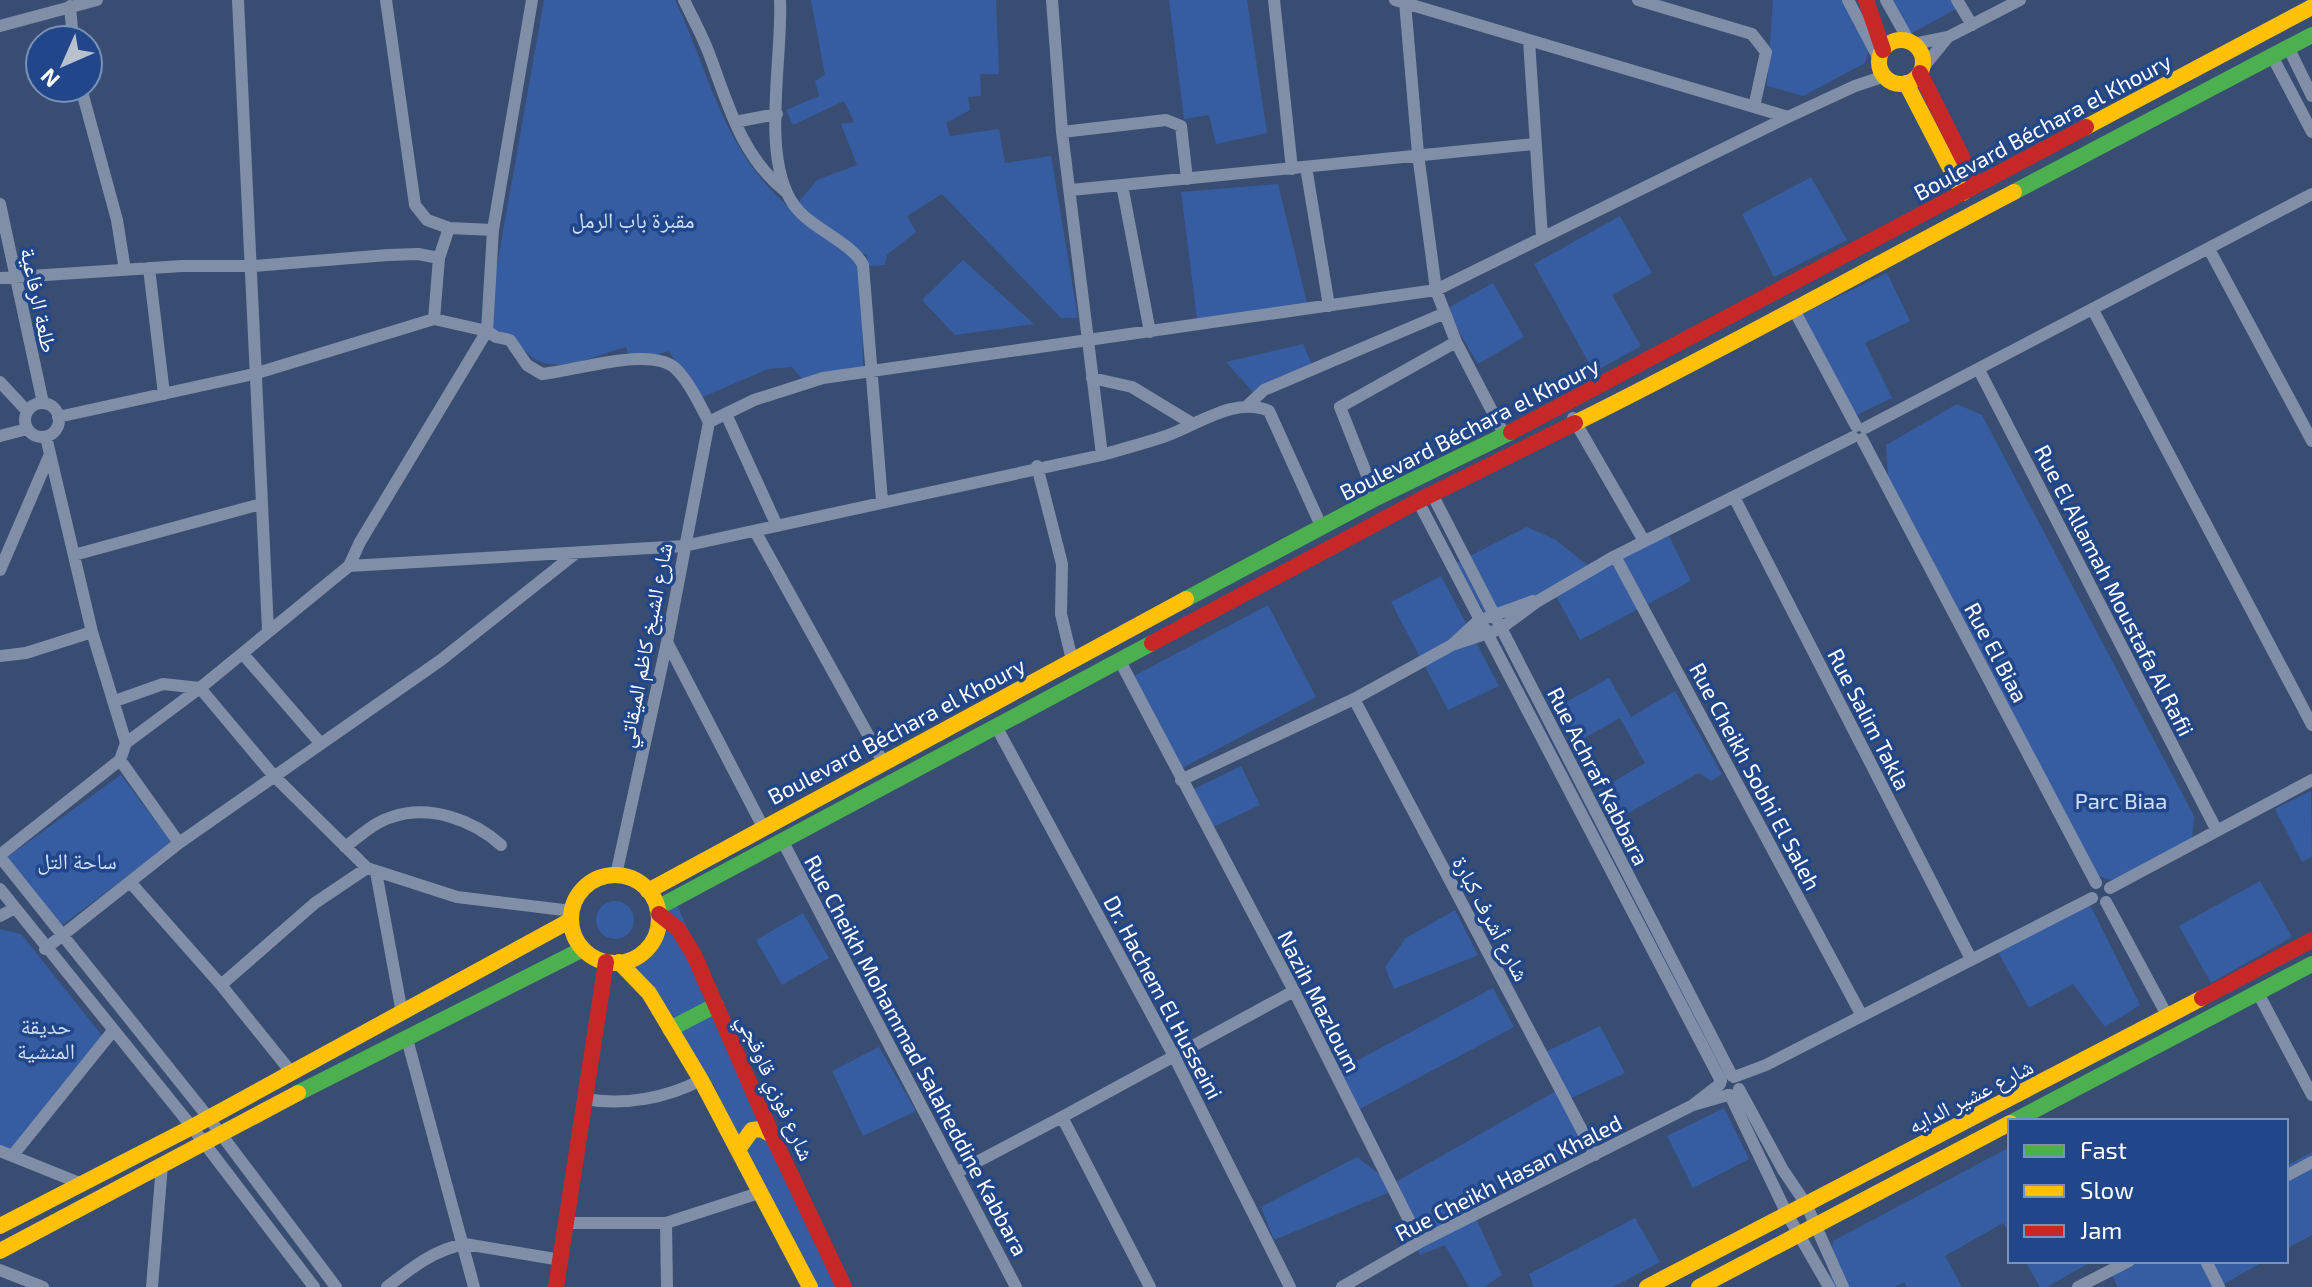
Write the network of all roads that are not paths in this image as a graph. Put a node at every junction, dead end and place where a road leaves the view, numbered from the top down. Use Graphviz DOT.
graph roads {
  1 [pos="97,0"];
  2 [pos="238,0"];
  3 [pos="386,0"];
  4 [pos="532,0"];
  5 [pos="684,0"];
  6 [pos="780,0"];
  7 [pos="1052,0"];
  8 [pos="1274,0"];
  9 [pos="1638,0"];
  10 [pos="1848,0"];
  11 [pos="1868,0"];
  12 [pos="1886,0"];
  13 [pos="1957,0"];
  14 [pos="2020,0"];
  15 [pos="1400,1"];
  16 [pos="70,6"];
  17 [pos="2312,7"];
  18 [pos="72,24"];
  19 [pos="1972,25"];
  20 [pos="0,26"];
  21 [pos="2312,35"];
  22 [pos="1948,37"];
  23 [pos="1529,41"];
  24 [pos="1907,42"];
  25 [pos="2288,47"];
  26 [pos="2272,56"];
  27 [pos="1881,62"];
  28 [pos="1916,76"];
  29 [pos="2312,96"];
  30 [pos="85,104"];
  31 [pos="1754,107"];
  32 [pos="777,114"];
  33 [pos="2110,114"];
  34 [pos="1788,117"];
  35 [pos="735,122"];
  36 [pos="1062,132"];
  37 [pos="2312,132"];
  38 [pos="2122,135"];
  39 [pos="1534,144"];
  40 [pos="1418,154"];
  41 [pos="1306,167"];
  42 [pos="1292,169"];
  43 [pos="1187,179"];
  44 [pos="1122,185"];
  45 [pos="1969,189"];
  46 [pos="1071,190"];
  47 [pos="785,191"];
  48 [pos="2309,197"];
  49 [pos="0,204"];
  50 [pos="449,228"];
  51 [pos="493,230"];
  52 [pos="1542,237"];
  53 [pos="2209,249"];
  54 [pos="439,258"];
  55 [pos="253,266"];
  56 [pos="149,268"];
  57 [pos="125,270"];
  58 [pos="16,277"];
  59 [pos="0,278"];
  60 [pos="1436,290"];
  61 [pos="1329,306"];
  62 [pos="1793,308"];
  63 [pos="2093,310"];
  64 [pos="1445,313"];
  65 [pos="434,319"];
  66 [pos="487,331"];
  67 [pos="1150,332"];
  68 [pos="1088,340"];
  69 [pos="1456,342"];
  70 [pos="873,370"];
  71 [pos="1979,370"];
  72 [pos="254,374"];
  73 [pos="1092,378"];
  74 [pos="0,382"];
  75 [pos="164,394"];
  76 [pos="43,403"];
  77 [pos="1565,405"];
  78 [pos="1245,408"];
  79 [pos="27,411"];
  80 [pos="726,414"];
  81 [pos="58,417"];
  82 [pos="1574,421"];
  83 [pos="709,422"];
  84 [pos="1193,424"];
  85 [pos="27,429"];
  86 [pos="1859,432"];
  87 [pos="1504,434"];
  88 [pos="0,436"];
  89 [pos="46,437"];
  90 [pos="2312,441"];
  91 [pos="50,454"];
  92 [pos="1102,455"];
  93 [pos="1037,466"];
  94 [pos="1734,497"];
  95 [pos="1376,498"];
  96 [pos="1425,498"];
  97 [pos="882,501"];
  98 [pos="261,504"];
  99 [pos="777,526"];
  100 [pos="1322,528"];
  101 [pos="755,531"];
  102 [pos="1644,541"];
  103 [pos="684,546"];
  104 [pos="576,553"];
  105 [pos="74,555"];
  106 [pos="1615,556"];
  107 [pos="349,566"];
  108 [pos="0,570"];
  109 [pos="1538,601"];
  110 [pos="1493,615"];
  111 [pos="1478,621"];
  112 [pos="1500,629"];
  113 [pos="268,630"];
  114 [pos="92,632"];
  115 [pos="1486,636"];
  116 [pos="667,642"];
  117 [pos="1452,645"];
  118 [pos="243,654"];
  119 [pos="0,656"];
  120 [pos="1072,660"];
  121 [pos="1121,663"];
  122 [pos="200,688"];
  123 [pos="1354,699"];
  124 [pos="115,701"];
  125 [pos="2312,725"];
  126 [pos="997,728"];
  127 [pos="126,743"];
  128 [pos="321,744"];
  129 [pos="120,760"];
  130 [pos="883,762"];
  131 [pos="273,775"];
  132 [pos="1181,780"];
  133 [pos="2312,780"];
  134 [pos="763,827"];
  135 [pos="2216,829"];
  136 [pos="783,842"];
  137 [pos="179,843"];
  138 [pos="501,845"];
  139 [pos="345,847"];
  140 [pos="0,856"];
  141 [pos="371,870"];
  142 [pos="616,875"];
  143 [pos="130,882"];
  144 [pos="2096,883"];
  145 [pos="2110,888"];
  146 [pos="0,889"];
  147 [pos="648,891"];
  148 [pos="2092,898"];
  149 [pos="2106,902"];
  150 [pos="15,908"];
  151 [pos="658,911"];
  152 [pos="0,916"];
  153 [pos="571,916"];
  154 [pos="61,937"];
  155 [pos="2312,940"];
  156 [pos="45,949"];
  157 [pos="583,949"];
  158 [pos="1971,959"];
  159 [pos="613,962"];
  160 [pos="2312,964"];
  161 [pos="221,985"];
  162 [pos="1294,991"];
  163 [pos="2258,993"];
  164 [pos="716,1005"];
  165 [pos="402,1013"];
  166 [pos="1862,1016"];
  167 [pos="2168,1017"];
  168 [pos="670,1029"];
  169 [pos="112,1032"];
  170 [pos="407,1039"];
  171 [pos="1174,1056"];
  172 [pos="291,1072"];
  173 [pos="701,1080"];
  174 [pos="1730,1086"];
  175 [pos="2312,1095"];
  176 [pos="585,1099"];
  177 [pos="208,1117"];
  178 [pos="1062,1117"];
  179 [pos="2018,1119"];
  180 [pos="2008,1124"];
  181 [pos="192,1127"];
  182 [pos="219,1133"];
  183 [pos="772,1135"];
  184 [pos="203,1142"];
  185 [pos="739,1148"];
  186 [pos="6,1153"];
  187 [pos="1595,1155"];
  188 [pos="2312,1162"];
  189 [pos="162,1165"];
  190 [pos="956,1173"];
  191 [pos="2288,1175"];
  192 [pos="83,1185"];
  193 [pos="762,1192"];
  194 [pos="1806,1204"];
  195 [pos="1787,1214"];
  196 [pos="568,1223"];
  197 [pos="666,1223"];
  198 [pos="1817,1225"];
  199 [pos="0,1226"];
  200 [pos="1798,1235"];
  201 [pos="1420,1242"];
  202 [pos="465,1244"];
  203 [pos="0,1251"];
  204 [pos="561,1260"];
  205 [pos="2125,1263"];
  206 [pos="2207,1263"];
  207 [pos="0,1270"];
  208 [pos="43,1287"];
  209 [pos="152,1287"];
  210 [pos="314,1287"];
  211 [pos="336,1287"];
  212 [pos="387,1287"];
  213 [pos="474,1287"];
  214 [pos="556,1287"];
  215 [pos="667,1287"];
  216 [pos="810,1287"];
  217 [pos="844,1287"];
  218 [pos="1016,1287"];
  219 [pos="1150,1287"];
  220 [pos="1290,1287"];
  221 [pos="1342,1287"];
  222 [pos="1647,1287"];
  223 [pos="1699,1287"];
  224 [pos="1829,1287"];
  225 [pos="1843,1287"];
  226 [pos="2078,1287"];
  227 [pos="2219,1287"];
  1 -- 16 [label="street"];
  2 -- 55 [label="street"];
  3 -- 50 [label="street"];
  4 -- 51 [label="street"];
  5 -- 35 [label="street"];
  6 -- 32 [label="street"];
  7 -- 36 [label="street"];
  8 -- 42 [label="street"];
  9 -- 31 [label="street"];
  10 -- 27 [label="street"];
  11 -- 24 [label="main road"];
  11 -- 27 [label="main road"];
  12 -- 24 [label="street"];
  13 -- 19 [label="street"];
  14 -- 19 [label="street"];
  15 -- 23 [label="street"];
  15 -- 40 [label="street"];
  16 -- 18 [label="street"];
  16 -- 20 [label="street"];
  17 -- 33 [label="main road, Boulevard Béchara el Khoury"];
  19 -- 22 [label="street"];
  21 -- 25 [label="main road, Boulevard Béchara el Khoury"];
  22 -- 24 [label="street"];
  22 -- 28 [label="street"];
  23 -- 31 [label="street"];
  23 -- 39 [label="street"];
  24 -- 27 [label="main road"];
  24 -- 28 [label="main road"];
  25 -- 26 [label="main road, Boulevard Béchara el Khoury"];
  25 -- 29 [label="street"];
  26 -- 37 [label="street"];
  26 -- 38 [label="main road, Boulevard Béchara el Khoury"];
  27 -- 28 [label="main road"];
  27 -- 34 [label="street"];
  28 -- 45 [label="main road"];
  30 -- 57 [label="street"];
  31 -- 34 [label="street"];
  32 -- 35 [label="street"];
  32 -- 47 [label="street"];
  33 -- 38 [label="main road"];
  33 -- 45 [label="main road, Boulevard Béchara el Khoury"];
  34 -- 52 [label="street"];
  35 -- 47 [label="street"];
  36 -- 43 [label="street"];
  36 -- 46 [label="street"];
  38 -- 62 [label="main road, Boulevard Béchara el Khoury"];
  39 -- 40 [label="street"];
  39 -- 52 [label="street"];
  40 -- 41 [label="street"];
  40 -- 60 [label="street"];
  41 -- 42 [label="street"];
  41 -- 61 [label="street"];
  42 -- 43 [label="street"];
  43 -- 44 [label="street"];
  44 -- 46 [label="street"];
  44 -- 67 [label="street"];
  45 -- 77 [label="main road, Boulevard Béchara el Khoury"];
  46 -- 68 [label="street"];
  47 -- 70 [label="street"];
  48 -- 53 [label="street"];
  49 -- 58 [label="street, طلعة الرفاعية"];
  50 -- 51 [label="street"];
  50 -- 54 [label="street"];
  51 -- 66 [label="street"];
  52 -- 60 [label="street"];
  53 -- 63 [label="street"];
  53 -- 90 [label="street"];
  54 -- 55 [label="street"];
  54 -- 65 [label="street"];
  55 -- 56 [label="street"];
  55 -- 72 [label="street"];
  56 -- 57 [label="street"];
  56 -- 75 [label="street"];
  57 -- 58 [label="street"];
  58 -- 59 [label="street"];
  58 -- 76 [label="street, طلعة الرفاعية"];
  60 -- 61 [label="street"];
  60 -- 64 [label="street"];
  61 -- 67 [label="street"];
  62 -- 82 [label="main road, Boulevard Béchara el Khoury"];
  62 -- 86 [label="street, Rue El Biaa"];
  63 -- 71 [label="street"];
  63 -- 125 [label="street"];
  64 -- 69 [label="street"];
  64 -- 78 [label="street"];
  65 -- 66 [label="street"];
  65 -- 72 [label="street"];
  66 -- 83 [label="street"];
  66 -- 107 [label="street"];
  67 -- 68 [label="street"];
  68 -- 70 [label="street"];
  68 -- 73 [label="street"];
  69 -- 87 [label="street"];
  69 -- 95 [label="street"];
  70 -- 80 [label="street"];
  70 -- 97 [label="street"];
  71 -- 86 [label="street"];
  71 -- 135 [label="street, Rue El Allamah Moustafa Al Rafii"];
  72 -- 75 [label="street"];
  72 -- 98 [label="street"];
  73 -- 84 [label="street"];
  73 -- 92 [label="street"];
  74 -- 79 [label="street"];
  75 -- 81 [label="street"];
  76 -- 79 [label="street"];
  76 -- 81 [label="street"];
  77 -- 82 [label="street"];
  77 -- 87 [label="main road, Boulevard Béchara el Khoury"];
  78 -- 84 [label="street"];
  78 -- 100 [label="street"];
  79 -- 85 [label="street"];
  80 -- 83 [label="street"];
  80 -- 99 [label="street"];
  81 -- 89 [label="street"];
  82 -- 96 [label="main road, Boulevard Béchara el Khoury"];
  82 -- 102 [label="street"];
  83 -- 103 [label="street, شارع الشيخ كاظم الميقاتي"];
  84 -- 92 [label="street"];
  85 -- 88 [label="street"];
  85 -- 89 [label="street"];
  86 -- 94 [label="street"];
  86 -- 144 [label="street, Rue El Biaa"];
  87 -- 95 [label="main road, Boulevard Béchara el Khoury"];
  89 -- 91 [label="street"];
  91 -- 105 [label="street"];
  91 -- 108 [label="street"];
  92 -- 93 [label="street"];
  93 -- 97 [label="street"];
  93 -- 120 [label="street"];
  94 -- 102 [label="street"];
  94 -- 158 [label="street, Rue Salim Takla"];
  95 -- 100 [label="main road, Boulevard Béchara el Khoury"];
  96 -- 110 [label="street, Rue Achraf Kabbara"];
  96 -- 111 [label="street, Rue Achraf Kabbara"];
  96 -- 121 [label="main road, Boulevard Béchara el Khoury"];
  97 -- 99 [label="street"];
  98 -- 105 [label="street"];
  98 -- 113 [label="street"];
  99 -- 101 [label="street"];
  100 -- 120 [label="main road, Boulevard Béchara el Khoury"];
  101 -- 103 [label="street"];
  101 -- 130 [label="street"];
  102 -- 106 [label="street"];
  103 -- 104 [label="street"];
  103 -- 116 [label="street, شارع الشيخ كاظم الميقاتي"];
  104 -- 107 [label="street"];
  104 -- 128 [label="street"];
  105 -- 114 [label="street"];
  106 -- 109 [label="street"];
  106 -- 166 [label="street, Rue Cheikh Sobhi El Saleh"];
  107 -- 113 [label="street"];
  109 -- 110 [label="street"];
  109 -- 112 [label="street"];
  110 -- 111 [label="street"];
  110 -- 112 [label="street, Rue Achraf Kabbara"];
  111 -- 115 [label="street, Rue Achraf Kabbara"];
  111 -- 117 [label="street"];
  112 -- 115 [label="street"];
  112 -- 174 [label="street, Rue Achraf Kabbara"];
  113 -- 118 [label="street"];
  114 -- 119 [label="street"];
  114 -- 124 [label="street"];
  115 -- 117 [label="street"];
  115 -- 174 [label="street, Rue Achraf Kabbara"];
  116 -- 134 [label="street"];
  116 -- 142 [label="street, شارع الشيخ كاظم الميقاتي"];
  117 -- 123 [label="street"];
  118 -- 122 [label="street"];
  118 -- 128 [label="street"];
  120 -- 130 [label="main road, Boulevard Béchara el Khoury"];
  121 -- 126 [label="main road, Boulevard Béchara el Khoury"];
  121 -- 132 [label="street, Nazih Mazloum"];
  122 -- 124 [label="street"];
  122 -- 127 [label="street"];
  122 -- 131 [label="street"];
  123 -- 132 [label="street"];
  123 -- 187 [label="street, شارع أشرف كبارة"];
  124 -- 127 [label="street"];
  126 -- 136 [label="main road, Boulevard Béchara el Khoury"];
  126 -- 171 [label="street, Dr. Hachem El Husseini"];
  127 -- 129 [label="street"];
  128 -- 131 [label="street"];
  129 -- 137 [label="street"];
  129 -- 140 [label="street"];
  130 -- 134 [label="main road, Boulevard Béchara el Khoury"];
  131 -- 137 [label="street"];
  131 -- 139 [label="street"];
  132 -- 162 [label="street, Nazih Mazloum"];
  133 -- 135 [label="street"];
  134 -- 147 [label="main road, Boulevard Béchara el Khoury"];
  135 -- 145 [label="street"];
  136 -- 151 [label="main road, Boulevard Béchara el Khoury"];
  136 -- 190 [label="street, Rue Cheikh Mohammad Salaheddine Kabbara"];
  137 -- 143 [label="street"];
  138 -- 139 [label="street"];
  139 -- 141 [label="street"];
  140 -- 154 [label="street"];
  141 -- 153 [label="street"];
  141 -- 161 [label="street"];
  141 -- 165 [label="street"];
  142 -- 147 [label="main road"];
  142 -- 153 [label="main road"];
  143 -- 154 [label="street"];
  143 -- 161 [label="street"];
  144 -- 145 [label="street"];
  144 -- 148 [label="street"];
  145 -- 149 [label="street"];
  146 -- 150 [label="street"];
  147 -- 151 [label="main road"];
  148 -- 149 [label="street"];
  148 -- 158 [label="street, Rue Cheikh Hasan Khaled"];
  149 -- 167 [label="street"];
  150 -- 152 [label="street"];
  150 -- 156 [label="street"];
  151 -- 159 [label="main road"];
  151 -- 164 [label="main road, شارع فوزي قاوقجي"];
  153 -- 157 [label="main road"];
  153 -- 165 [label="main road"];
  154 -- 156 [label="street"];
  154 -- 177 [label="street"];
  155 -- 167 [label="main road, شارع عشير الدايه"];
  156 -- 169 [label="street"];
  157 -- 159 [label="main road"];
  157 -- 170 [label="main road"];
  158 -- 166 [label="street, Rue Cheikh Hasan Khaled"];
  159 -- 168 [label="main road"];
  159 -- 176 [label="main road"];
  160 -- 163 [label="main road, شارع عشير الدايه"];
  161 -- 172 [label="street"];
  162 -- 171 [label="street"];
  162 -- 201 [label="street, Nazih Mazloum"];
  163 -- 175 [label="street"];
  163 -- 179 [label="main road, شارع عشير الدايه"];
  164 -- 168 [label="main road"];
  164 -- 183 [label="main road, شارع فوزي قاوقجي"];
  165 -- 172 [label="main road"];
  166 -- 174 [label="street, Rue Cheikh Hasan Khaled"];
  167 -- 194 [label="main road, شارع عشير الدايه"];
  168 -- 173 [label="main road"];
  169 -- 181 [label="street"];
  169 -- 186 [label="street"];
  170 -- 182 [label="main road"];
  170 -- 202 [label="street"];
  171 -- 178 [label="street"];
  171 -- 220 [label="street, Dr. Hachem El Husseini"];
  172 -- 177 [label="main road"];
  173 -- 176 [label="street"];
  173 -- 185 [label="main road"];
  174 -- 187 [label="street, Rue Cheikh Hasan Khaled"];
  174 -- 194 [label="street, Rue Achraf Kabbara"];
  174 -- 195 [label="street, Rue Achraf Kabbara"];
  176 -- 196 [label="main road"];
  177 -- 181 [label="main road"];
  177 -- 182 [label="street"];
  178 -- 190 [label="street"];
  178 -- 219 [label="street"];
  180 -- 198 [label="main road, شارع عشير الدايه"];
  181 -- 184 [label="street"];
  181 -- 192 [label="main road"];
  182 -- 184 [label="main road"];
  182 -- 211 [label="street"];
  183 -- 185 [label="main road"];
  183 -- 217 [label="main road, شارع فوزي قاوقجي"];
  184 -- 189 [label="main road"];
  184 -- 210 [label="street"];
  185 -- 193 [label="main road"];
  186 -- 192 [label="street"];
  187 -- 201 [label="street, Rue Cheikh Hasan Khaled"];
  188 -- 191 [label="street"];
  189 -- 203 [label="main road"];
  189 -- 209 [label="street"];
  190 -- 218 [label="street, Rue Cheikh Mohammad Salaheddine Kabbara"];
  192 -- 199 [label="main road"];
  193 -- 197 [label="street"];
  193 -- 216 [label="main road"];
  194 -- 195 [label="main road, شارع عشير الدايه"];
  194 -- 198 [label="street, Rue Achraf Kabbara"];
  195 -- 200 [label="street, Rue Achraf Kabbara"];
  195 -- 222 [label="main road, شارع عشير الدايه"];
  196 -- 197 [label="street"];
  196 -- 204 [label="main road"];
  197 -- 215 [label="street"];
  198 -- 200 [label="main road, شارع عشير الدايه"];
  198 -- 225 [label="street, Rue Achraf Kabbara"];
  200 -- 223 [label="main road, شارع عشير الدايه"];
  200 -- 224 [label="street, Rue Achraf Kabbara"];
  201 -- 221 [label="street, Rue Cheikh Hasan Khaled"];
  202 -- 204 [label="street"];
  202 -- 212 [label="street"];
  202 -- 213 [label="street"];
  204 -- 214 [label="main road"];
  205 -- 226 [label="street"];
  206 -- 227 [label="street"];
  207 -- 208 [label="street"];
}
